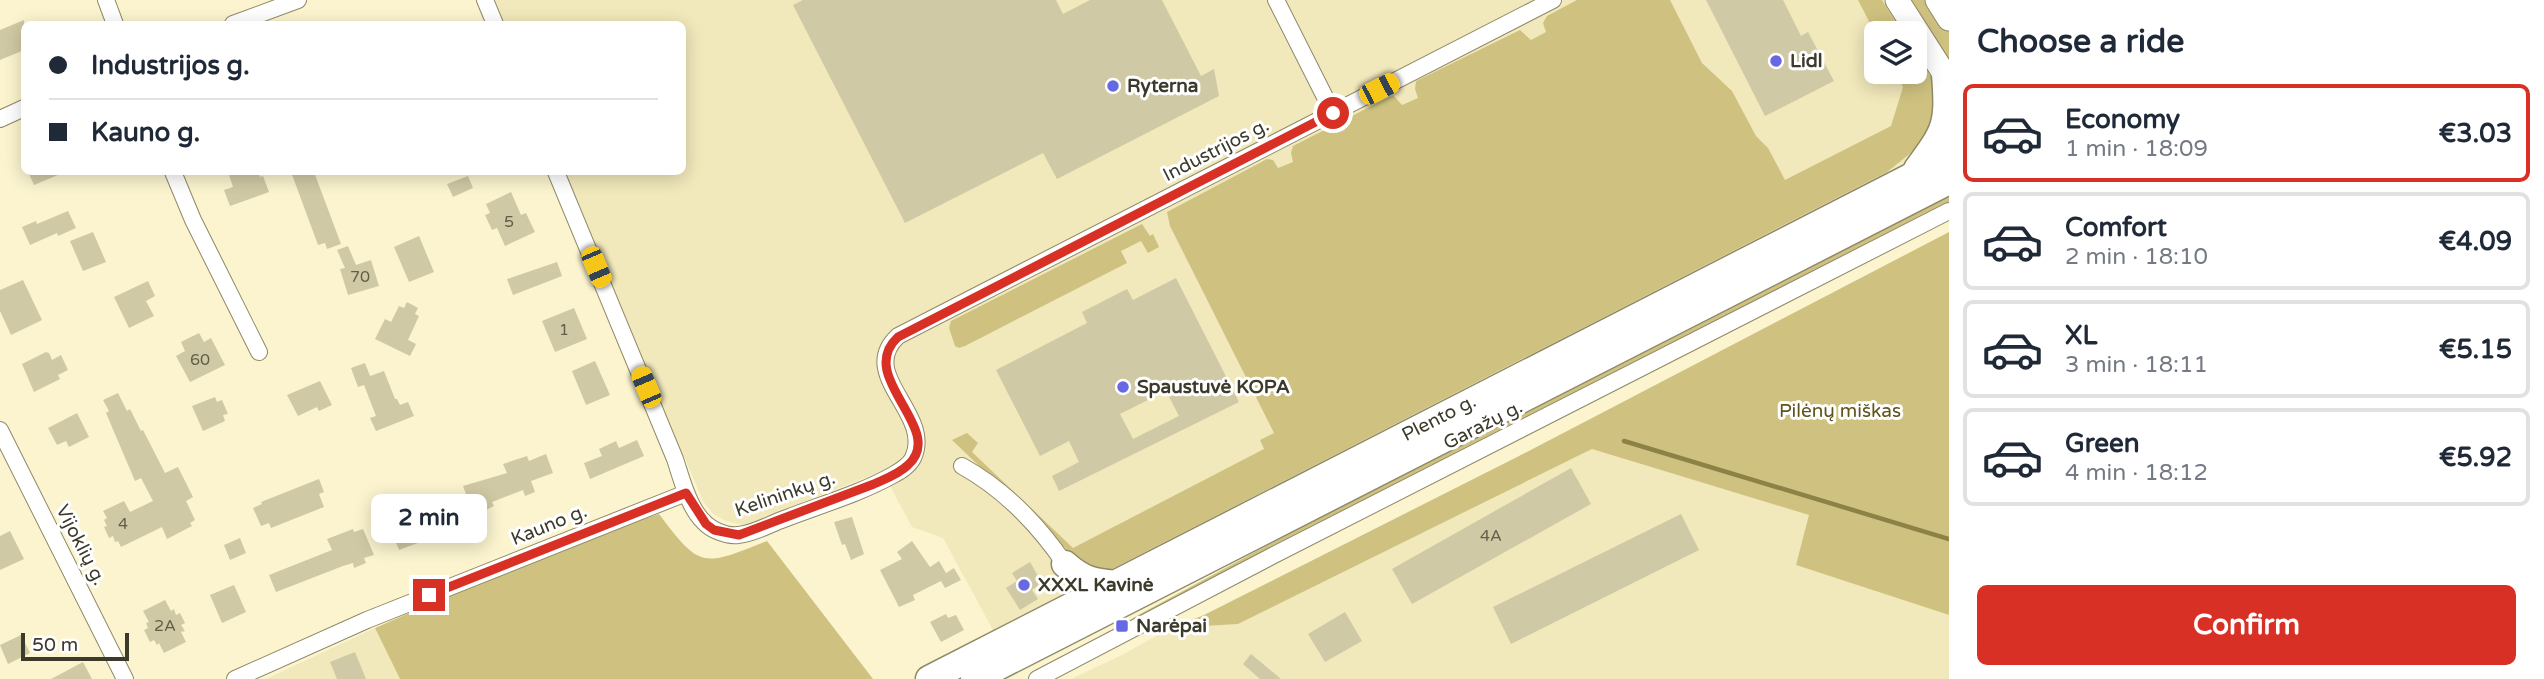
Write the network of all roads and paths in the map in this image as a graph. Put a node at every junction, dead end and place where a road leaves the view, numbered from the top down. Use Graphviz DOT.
graph roads {
  1 [pos="106,0"];
  2 [pos="298,0"];
  3 [pos="485,0"];
  4 [pos="1276,0"];
  5 [pos="1553,0"];
  6 [pos="1897,0"];
  7 [pos="1937,0"];
  8 [pos="1949,19"];
  9 [pos="114,21"];
  10 [pos="241,21"];
  11 [pos="494,21"];
  12 [pos="1947,77"];
  13 [pos="21,109"];
  14 [pos="1333,113"];
  15 [pos="0,119"];
  16 [pos="1949,157"];
  17 [pos="174,175"];
  18 [pos="557,175"];
  19 [pos="1912,176"];
  20 [pos="1949,181"];
  21 [pos="1949,211"];
  22 [pos="259,352"];
  23 [pos="0,430"];
  24 [pos="909,464"];
  25 [pos="962,467"];
  26 [pos="686,493"];
  27 [pos="1065,564"];
  28 [pos="1118,584"];
  29 [pos="1054,617"];
  30 [pos="125,679"];
  31 [pos="235,679"];
  32 [pos="929,679"];
  33 [pos="974,679"];
  34 [pos="1037,679"];
  1 -- 9 [label="street"];
  2 -- 10 [label="street"];
  3 -- 11 [label="street"];
  4 -- 14 [label="street"];
  5 -- 14 [label="street, Industrijos g."];
  6 -- 12 [label="main road"];
  7 -- 8 [label="main road"];
  12 -- 19 [label="highway"];
  13 -- 15 [label="street"];
  14 -- 24 [label="street, Industrijos g."];
  16 -- 19 [label="highway, Plento g."];
  17 -- 22 [label="street"];
  18 -- 26 [label="street, Kelininkų g."];
  19 -- 28 [label="highway, Plento g."];
  20 -- 33 [label="highway, Plento g."];
  21 -- 34 [label="street, Garažų g."];
  23 -- 30 [label="street, Vijoklių g."];
  24 -- 26 [label="street, Kelininkų g."];
  25 -- 27 [label="street"];
  26 -- 31 [label="street, Kauno g."];
  27 -- 28 [label="highway"];
  27 -- 29 [label="highway"];
  28 -- 29 [label="highway, Plento g."];
  29 -- 32 [label="highway, Plento g."];
}
